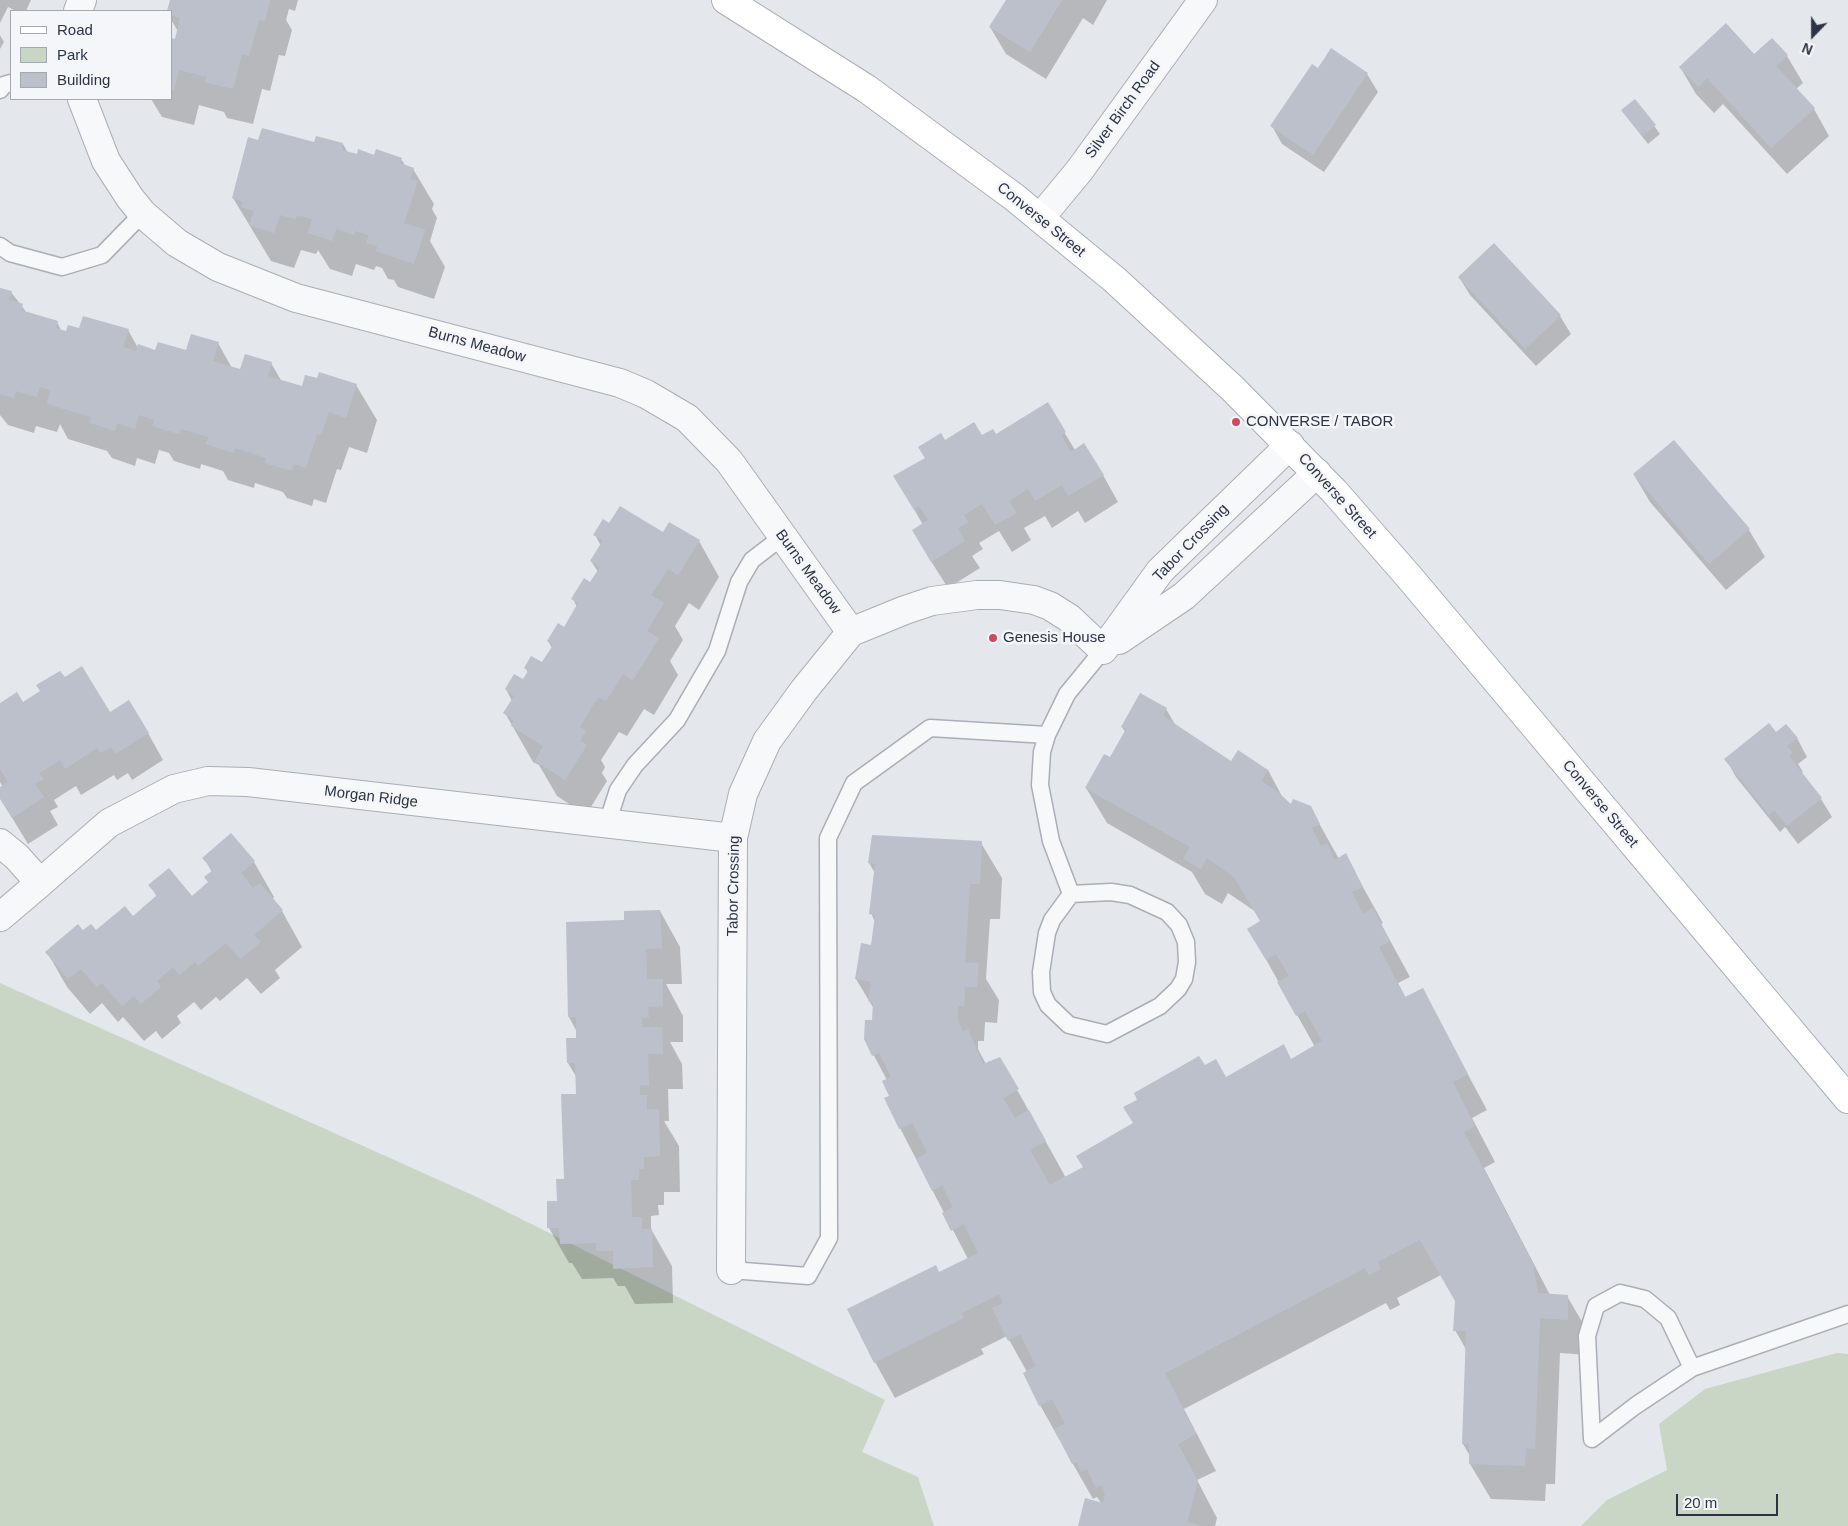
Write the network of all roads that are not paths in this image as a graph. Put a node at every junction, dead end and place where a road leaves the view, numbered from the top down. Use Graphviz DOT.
graph roads {
  1 [pos="726,0"];
  2 [pos="1203,0"];
  3 [pos="10,83"];
  4 [pos="0,90"];
  5 [pos="82,100"];
  6 [pos="143,213"];
  7 [pos="1040,218"];
  8 [pos="0,246"];
  9 [pos="1290,445"];
  10 [pos="1317,473"];
  11 [pos="782,537"];
  12 [pos="851,632"];
  13 [pos="1103,650"];
  14 [pos="1047,735"];
  15 [pos="607,824"];
  16 [pos="733,838"];
  17 [pos="0,843"];
  18 [pos="40,883"];
  19 [pos="1071,894"];
  20 [pos="0,917"];
  21 [pos="1848,1099"];
  22 [pos="731,1270"];
  23 [pos="1848,1314"];
  24 [pos="1692,1368"];
  1 -- 7 [label="main road, Converse Street"];
  2 -- 7 [label="street, Silver Birch Road"];
  3 -- 4 [label="lane"];
  5 -- 6 [label="street, Burns Meadow"];
  6 -- 8 [label="lane"];
  6 -- 11 [label="street, Burns Meadow"];
  7 -- 9 [label="main road, Converse Street"];
  9 -- 10 [label="main road, Converse Street"];
  9 -- 13 [label="street, Tabor Crossing"];
  10 -- 13 [label="street, Tabor Crossing"];
  10 -- 21 [label="main road, Converse Street"];
  11 -- 12 [label="street, Burns Meadow"];
  11 -- 15 [label="lane"];
  12 -- 13 [label="street, Tabor Crossing"];
  12 -- 16 [label="street, Tabor Crossing"];
  13 -- 14 [label="lane"];
  14 -- 19 [label="lane"];
  14 -- 22 [label="lane"];
  15 -- 16 [label="street, Morgan Ridge"];
  15 -- 18 [label="street, Morgan Ridge"];
  16 -- 22 [label="street, Tabor Crossing"];
  17 -- 18 [label="street"];
  18 -- 20 [label="street, Morgan Ridge"];
  19 -- 19 [label="lane"];
  23 -- 24 [label="lane"];
  24 -- 24 [label="lane"];
}
